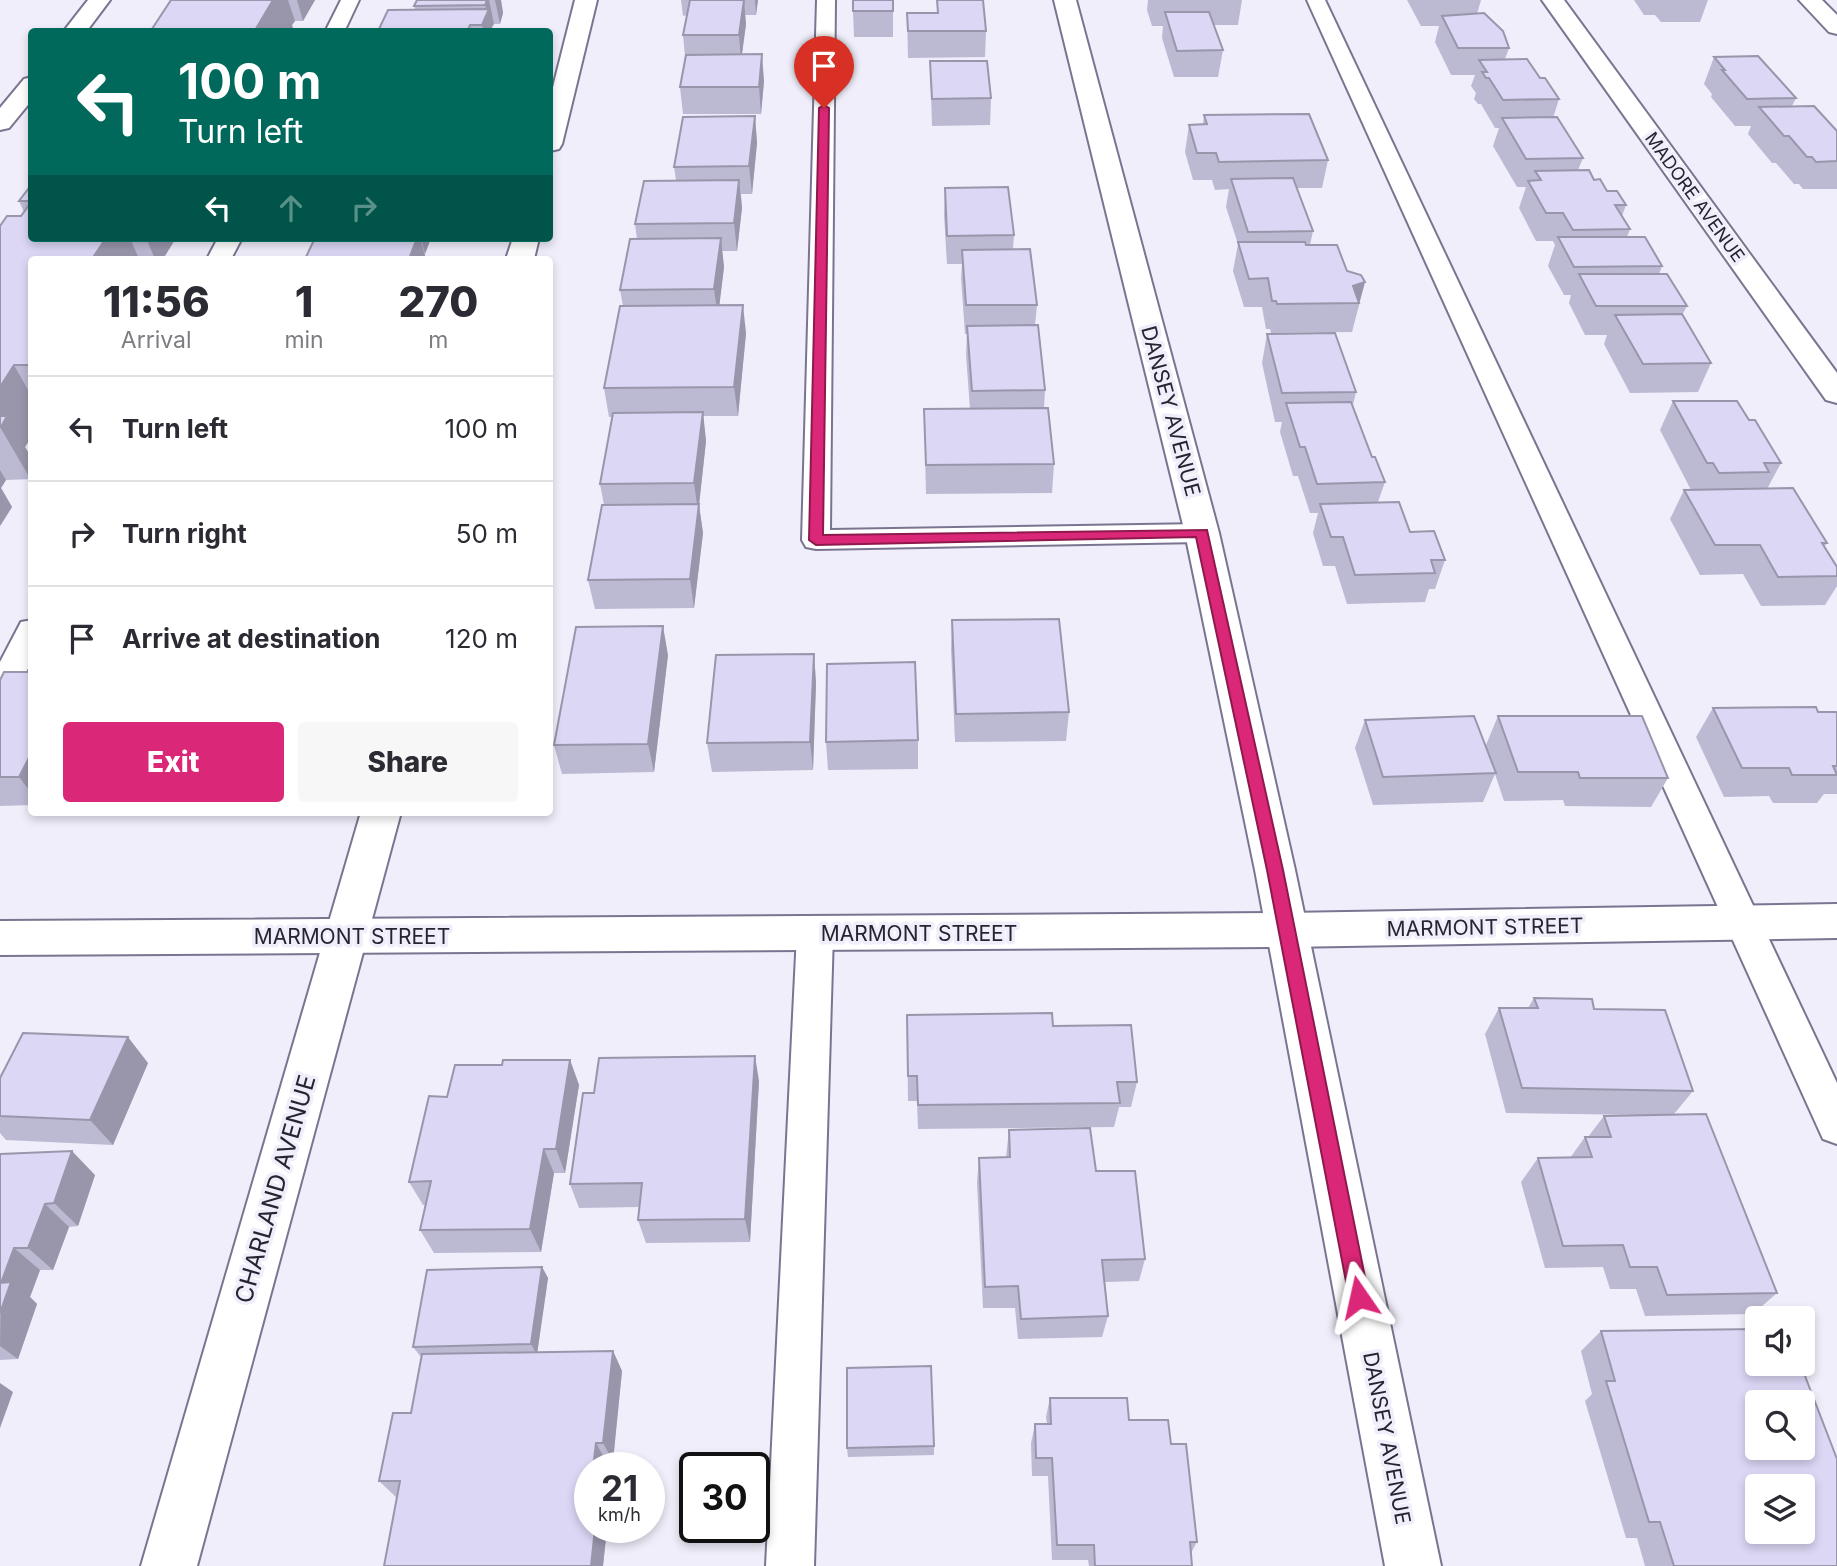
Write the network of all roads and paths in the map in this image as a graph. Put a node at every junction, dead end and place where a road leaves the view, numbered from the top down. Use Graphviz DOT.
graph roads {
  1 [pos="99,0"];
  2 [pos="350,0"];
  3 [pos="586,0"];
  4 [pos="826,0"];
  5 [pos="1065,0"];
  6 [pos="1316,0"];
  7 [pos="1553,0"];
  8 [pos="1810,0"];
  9 [pos="1837,27"];
  10 [pos="77,28"];
  11 [pos="336,28"];
  12 [pos="28,89"];
  13 [pos="0,122"];
  14 [pos="553,132"];
  15 [pos="1836,390"];
  16 [pos="1202,533"];
  17 [pos="28,638"];
  18 [pos="0,692"];
  19 [pos="379,816"];
  20 [pos="1837,921"];
  21 [pos="1745,923"];
  22 [pos="1286,930"];
  23 [pos="815,934"];
  24 [pos="346,936"];
  25 [pos="0,939"];
  26 [pos="1837,1126"];
  27 [pos="169,1566"];
  28 [pos="790,1566"];
  29 [pos="1413,1566"];
  1 -- 10 [label="street"];
  2 -- 11 [label="lane"];
  3 -- 14 [label="street"];
  4 -- 16 [label="lane"];
  5 -- 16 [label="street, DANSEY AVENUE"];
  6 -- 21 [label="lane"];
  7 -- 15 [label="street, MADORE AVENUE"];
  8 -- 9 [label="street"];
  12 -- 13 [label="street"];
  16 -- 22 [label="street, DANSEY AVENUE"];
  17 -- 18 [label="lane"];
  19 -- 24 [label="street, CHARLAND AVENUE"];
  20 -- 21 [label="street, MARMONT STREET"];
  21 -- 22 [label="street, MARMONT STREET"];
  21 -- 26 [label="lane"];
  22 -- 23 [label="street, MARMONT STREET"];
  22 -- 29 [label="street, DANSEY AVENUE"];
  23 -- 24 [label="street, MARMONT STREET"];
  23 -- 28 [label="lane"];
  24 -- 25 [label="street, MARMONT STREET"];
  24 -- 27 [label="street, CHARLAND AVENUE"];
}
